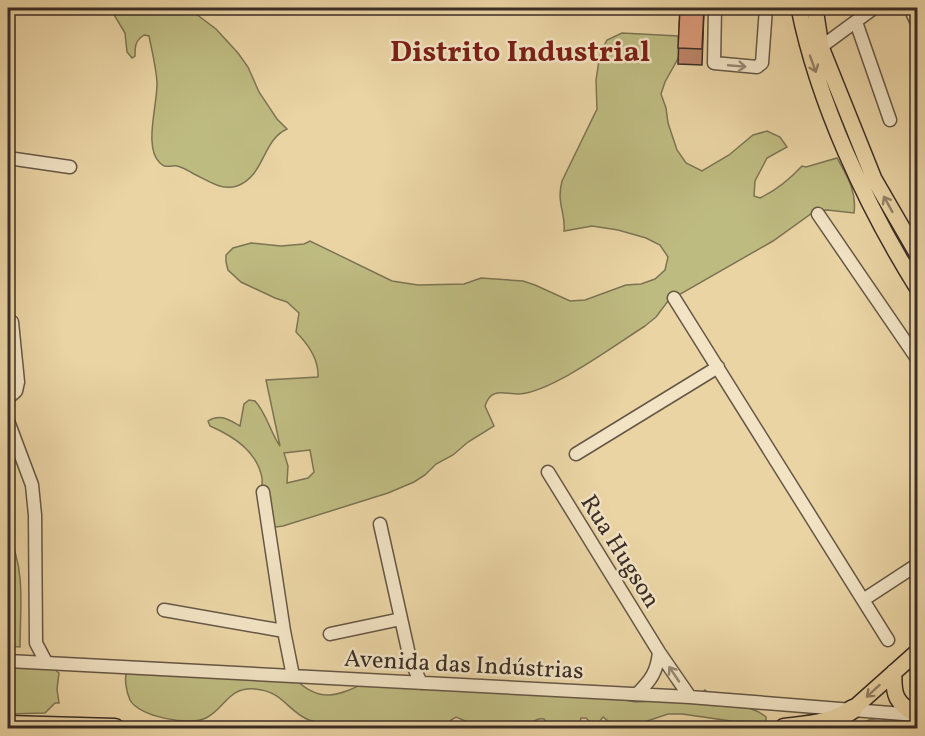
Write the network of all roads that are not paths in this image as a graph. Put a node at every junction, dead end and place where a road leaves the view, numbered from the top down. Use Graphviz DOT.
graph roads {
  1 [pos="715,8"];
  2 [pos="766,8"];
  3 [pos="799,8"];
  4 [pos="815,8"];
  5 [pos="874,8"];
  6 [pos="910,8"];
  7 [pos="856,22"];
  8 [pos="918,25"];
  9 [pos="821,47"];
  10 [pos="890,120"];
  11 [pos="8,158"];
  12 [pos="70,167"];
  13 [pos="818,214"];
  14 [pos="908,240"];
  15 [pos="893,250"];
  16 [pos="918,255"];
  17 [pos="918,289"];
  18 [pos="674,298"];
  19 [pos="12,322"];
  20 [pos="918,360"];
  21 [pos="718,367"];
  22 [pos="8,398"];
  23 [pos="8,421"];
  24 [pos="576,453"];
  25 [pos="548,472"];
  26 [pos="263,492"];
  27 [pos="380,524"];
  28 [pos="918,564"];
  29 [pos="863,600"];
  30 [pos="164,610"];
  31 [pos="401,619"];
  32 [pos="284,631"];
  33 [pos="330,634"];
  34 [pos="888,640"];
  35 [pos="659,652"];
  36 [pos="915,657"];
  37 [pos="8,662"];
  38 [pos="46,662"];
  39 [pos="894,672"];
  40 [pos="293,676"];
  41 [pos="421,682"];
  42 [pos="637,694"];
  43 [pos="690,697"];
  44 [pos="853,710"];
  45 [pos="917,715"];
  46 [pos="8,725"];
  47 [pos="115,729"];
  48 [pos="784,729"];
  1 -- 2 [label="street, one-way"];
  3 -- 15 [label="main road, one-way"];
  4 -- 9 [label="main road"];
  5 -- 7 [label="street"];
  6 -- 8 [label="street"];
  7 -- 9 [label="street"];
  7 -- 10 [label="street"];
  14 -- 9 [label="main road, one-way"];
  11 -- 12 [label="street"];
  13 -- 20 [label="street"];
  14 -- 15 [label="main road"];
  14 -- 16 [label="main road"];
  15 -- 17 [label="main road"];
  18 -- 21 [label="street"];
  19 -- 22 [label="street"];
  21 -- 24 [label="street"];
  21 -- 29 [label="street"];
  23 -- 38 [label="street"];
  25 -- 35 [label="street, Rua Hugson"];
  26 -- 32 [label="street"];
  27 -- 31 [label="street"];
  28 -- 29 [label="street"];
  29 -- 34 [label="street"];
  30 -- 32 [label="street"];
  31 -- 33 [label="street"];
  31 -- 41 [label="street"];
  32 -- 40 [label="street"];
  35 -- 42 [label="street"];
  43 -- 35 [label="street, Rua Hugson, one-way"];
  36 -- 39 [label="main road"];
  37 -- 38 [label="street, Avenida das Indústrias"];
  38 -- 40 [label="street, Avenida das Indústrias"];
  39 -- 44 [label="main road, one-way"];
  39 -- 45 [label="main road"];
  40 -- 41 [label="street, Avenida das Indústrias"];
  41 -- 42 [label="street, Avenida das Indústrias"];
  42 -- 43 [label="street, Avenida das Indústrias"];
  43 -- 44 [label="street, Avenida das Indústrias"];
  44 -- 45 [label="street, Avenida das Indústrias"];
  44 -- 48 [label="highway"];
  46 -- 47 [label="highway"];
}
